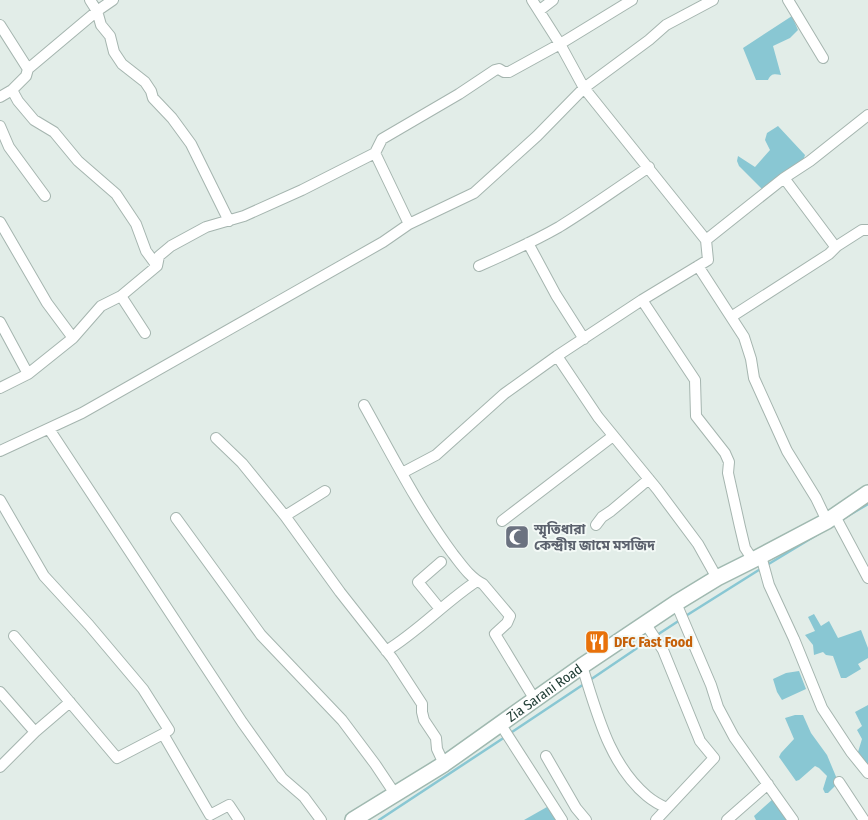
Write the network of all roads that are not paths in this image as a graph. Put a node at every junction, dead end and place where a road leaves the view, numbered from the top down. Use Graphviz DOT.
graph roads {
  1 [pos="90,0"];
  2 [pos="113,0"];
  3 [pos="532,0"];
  4 [pos="553,0"];
  5 [pos="632,0"];
  6 [pos="713,0"];
  7 [pos="788,0"];
  8 [pos="540,10"];
  9 [pos="97,11"];
  10 [pos="0,25"];
  11 [pos="560,44"];
  12 [pos="823,58"];
  13 [pos="28,69"];
  14 [pos="584,88"];
  15 [pos="12,90"];
  16 [pos="0,97"];
  17 [pos="868,115"];
  18 [pos="0,126"];
  19 [pos="375,153"];
  20 [pos="649,167"];
  21 [pos="784,178"];
  22 [pos="45,196"];
  23 [pos="229,220"];
  24 [pos="0,222"];
  25 [pos="408,224"];
  26 [pos="868,230"];
  27 [pos="706,240"];
  28 [pos="528,243"];
  29 [pos="837,246"];
  30 [pos="157,266"];
  31 [pos="479,266"];
  32 [pos="698,266"];
  33 [pos="121,296"];
  34 [pos="642,300"];
  35 [pos="731,317"];
  36 [pos="0,322"];
  37 [pos="145,333"];
  38 [pos="73,338"];
  39 [pos="584,339"];
  40 [pos="557,356"];
  41 [pos="28,374"];
  42 [pos="0,388"];
  43 [pos="364,405"];
  44 [pos="49,428"];
  45 [pos="613,436"];
  46 [pos="216,438"];
  47 [pos="0,451"];
  48 [pos="402,473"];
  49 [pos="649,479"];
  50 [pos="325,490"];
  51 [pos="868,493"];
  52 [pos="0,500"];
  53 [pos="286,516"];
  54 [pos="176,518"];
  55 [pos="831,519"];
  56 [pos="502,520"];
  57 [pos="596,525"];
  58 [pos="757,558"];
  59 [pos="441,562"];
  60 [pos="717,578"];
  61 [pos="868,578"];
  62 [pos="477,581"];
  63 [pos="676,603"];
  64 [pos="440,609"];
  65 [pos="645,623"];
  66 [pos="14,636"];
  67 [pos="386,652"];
  68 [pos="582,666"];
  69 [pos="0,692"];
  70 [pos="535,700"];
  71 [pos="70,702"];
  72 [pos="501,725"];
  73 [pos="35,732"];
  74 [pos="163,734"];
  75 [pos="546,756"];
  76 [pos="444,764"];
  77 [pos="0,767"];
  78 [pos="868,774"];
  79 [pos="839,782"];
  80 [pos="768,784"];
  81 [pos="395,794"];
  82 [pos="667,808"];
  83 [pos="239,820"];
  84 [pos="321,820"];
  85 [pos="353,820"];
  86 [pos="562,820"];
  87 [pos="586,820"];
  88 [pos="656,820"];
  89 [pos="727,820"];
  90 [pos="793,820"];
  91 [pos="864,820"];
  1 -- 9 [label="street"];
  2 -- 9 [label="street"];
  3 -- 8 [label="street"];
  4 -- 8 [label="street"];
  5 -- 11 [label="street"];
  6 -- 14 [label="street"];
  7 -- 12 [label="street"];
  8 -- 11 [label="street"];
  9 -- 13 [label="street"];
  9 -- 23 [label="street"];
  10 -- 13 [label="street"];
  11 -- 14 [label="street"];
  11 -- 19 [label="street"];
  13 -- 15 [label="street"];
  14 -- 20 [label="street"];
  14 -- 25 [label="street"];
  15 -- 16 [label="street"];
  15 -- 30 [label="street"];
  17 -- 21 [label="street"];
  18 -- 22 [label="street"];
  19 -- 23 [label="street"];
  19 -- 25 [label="street"];
  20 -- 27 [label="street"];
  20 -- 28 [label="street"];
  21 -- 27 [label="street"];
  21 -- 29 [label="street"];
  23 -- 30 [label="street"];
  24 -- 38 [label="street"];
  25 -- 44 [label="street"];
  26 -- 29 [label="street"];
  27 -- 32 [label="street"];
  28 -- 31 [label="street"];
  28 -- 39 [label="street"];
  29 -- 35 [label="street"];
  30 -- 33 [label="street"];
  32 -- 34 [label="street"];
  32 -- 35 [label="street"];
  33 -- 37 [label="street"];
  33 -- 38 [label="street"];
  34 -- 39 [label="street"];
  34 -- 58 [label="street"];
  35 -- 55 [label="street"];
  36 -- 41 [label="street"];
  38 -- 41 [label="street"];
  39 -- 40 [label="street"];
  40 -- 45 [label="street"];
  40 -- 48 [label="street"];
  41 -- 42 [label="street"];
  43 -- 48 [label="street"];
  44 -- 47 [label="street"];
  44 -- 84 [label="street"];
  45 -- 49 [label="street"];
  45 -- 56 [label="street"];
  46 -- 53 [label="street"];
  48 -- 62 [label="street"];
  49 -- 57 [label="street"];
  49 -- 60 [label="street"];
  50 -- 53 [label="street"];
  51 -- 55 [label="main road, Zia Sarani Road"];
  52 -- 74 [label="street"];
  53 -- 67 [label="street"];
  54 -- 81 [label="street"];
  55 -- 58 [label="main road, Zia Sarani Road"];
  55 -- 61 [label="street"];
  58 -- 60 [label="main road, Zia Sarani Road"];
  58 -- 78 [label="street"];
  59 -- 64 [label="street"];
  60 -- 63 [label="main road, Zia Sarani Road"];
  62 -- 64 [label="street"];
  62 -- 70 [label="street"];
  63 -- 65 [label="main road, Zia Sarani Road"];
  63 -- 80 [label="street"];
  64 -- 67 [label="street"];
  65 -- 68 [label="main road, Zia Sarani Road"];
  65 -- 82 [label="street"];
  66 -- 71 [label="street"];
  67 -- 76 [label="street"];
  68 -- 70 [label="main road, Zia Sarani Road"];
  68 -- 82 [label="street"];
  69 -- 73 [label="street"];
  70 -- 72 [label="main road, Zia Sarani Road"];
  71 -- 73 [label="street"];
  71 -- 74 [label="street"];
  72 -- 76 [label="main road, Zia Sarani Road"];
  72 -- 86 [label="street"];
  73 -- 77 [label="street"];
  74 -- 83 [label="street"];
  75 -- 87 [label="street"];
  76 -- 81 [label="main road, Zia Sarani Road"];
  79 -- 91 [label="street"];
  80 -- 89 [label="street"];
  80 -- 90 [label="street"];
  81 -- 85 [label="main road, Zia Sarani Road"];
  82 -- 88 [label="street"];
}
